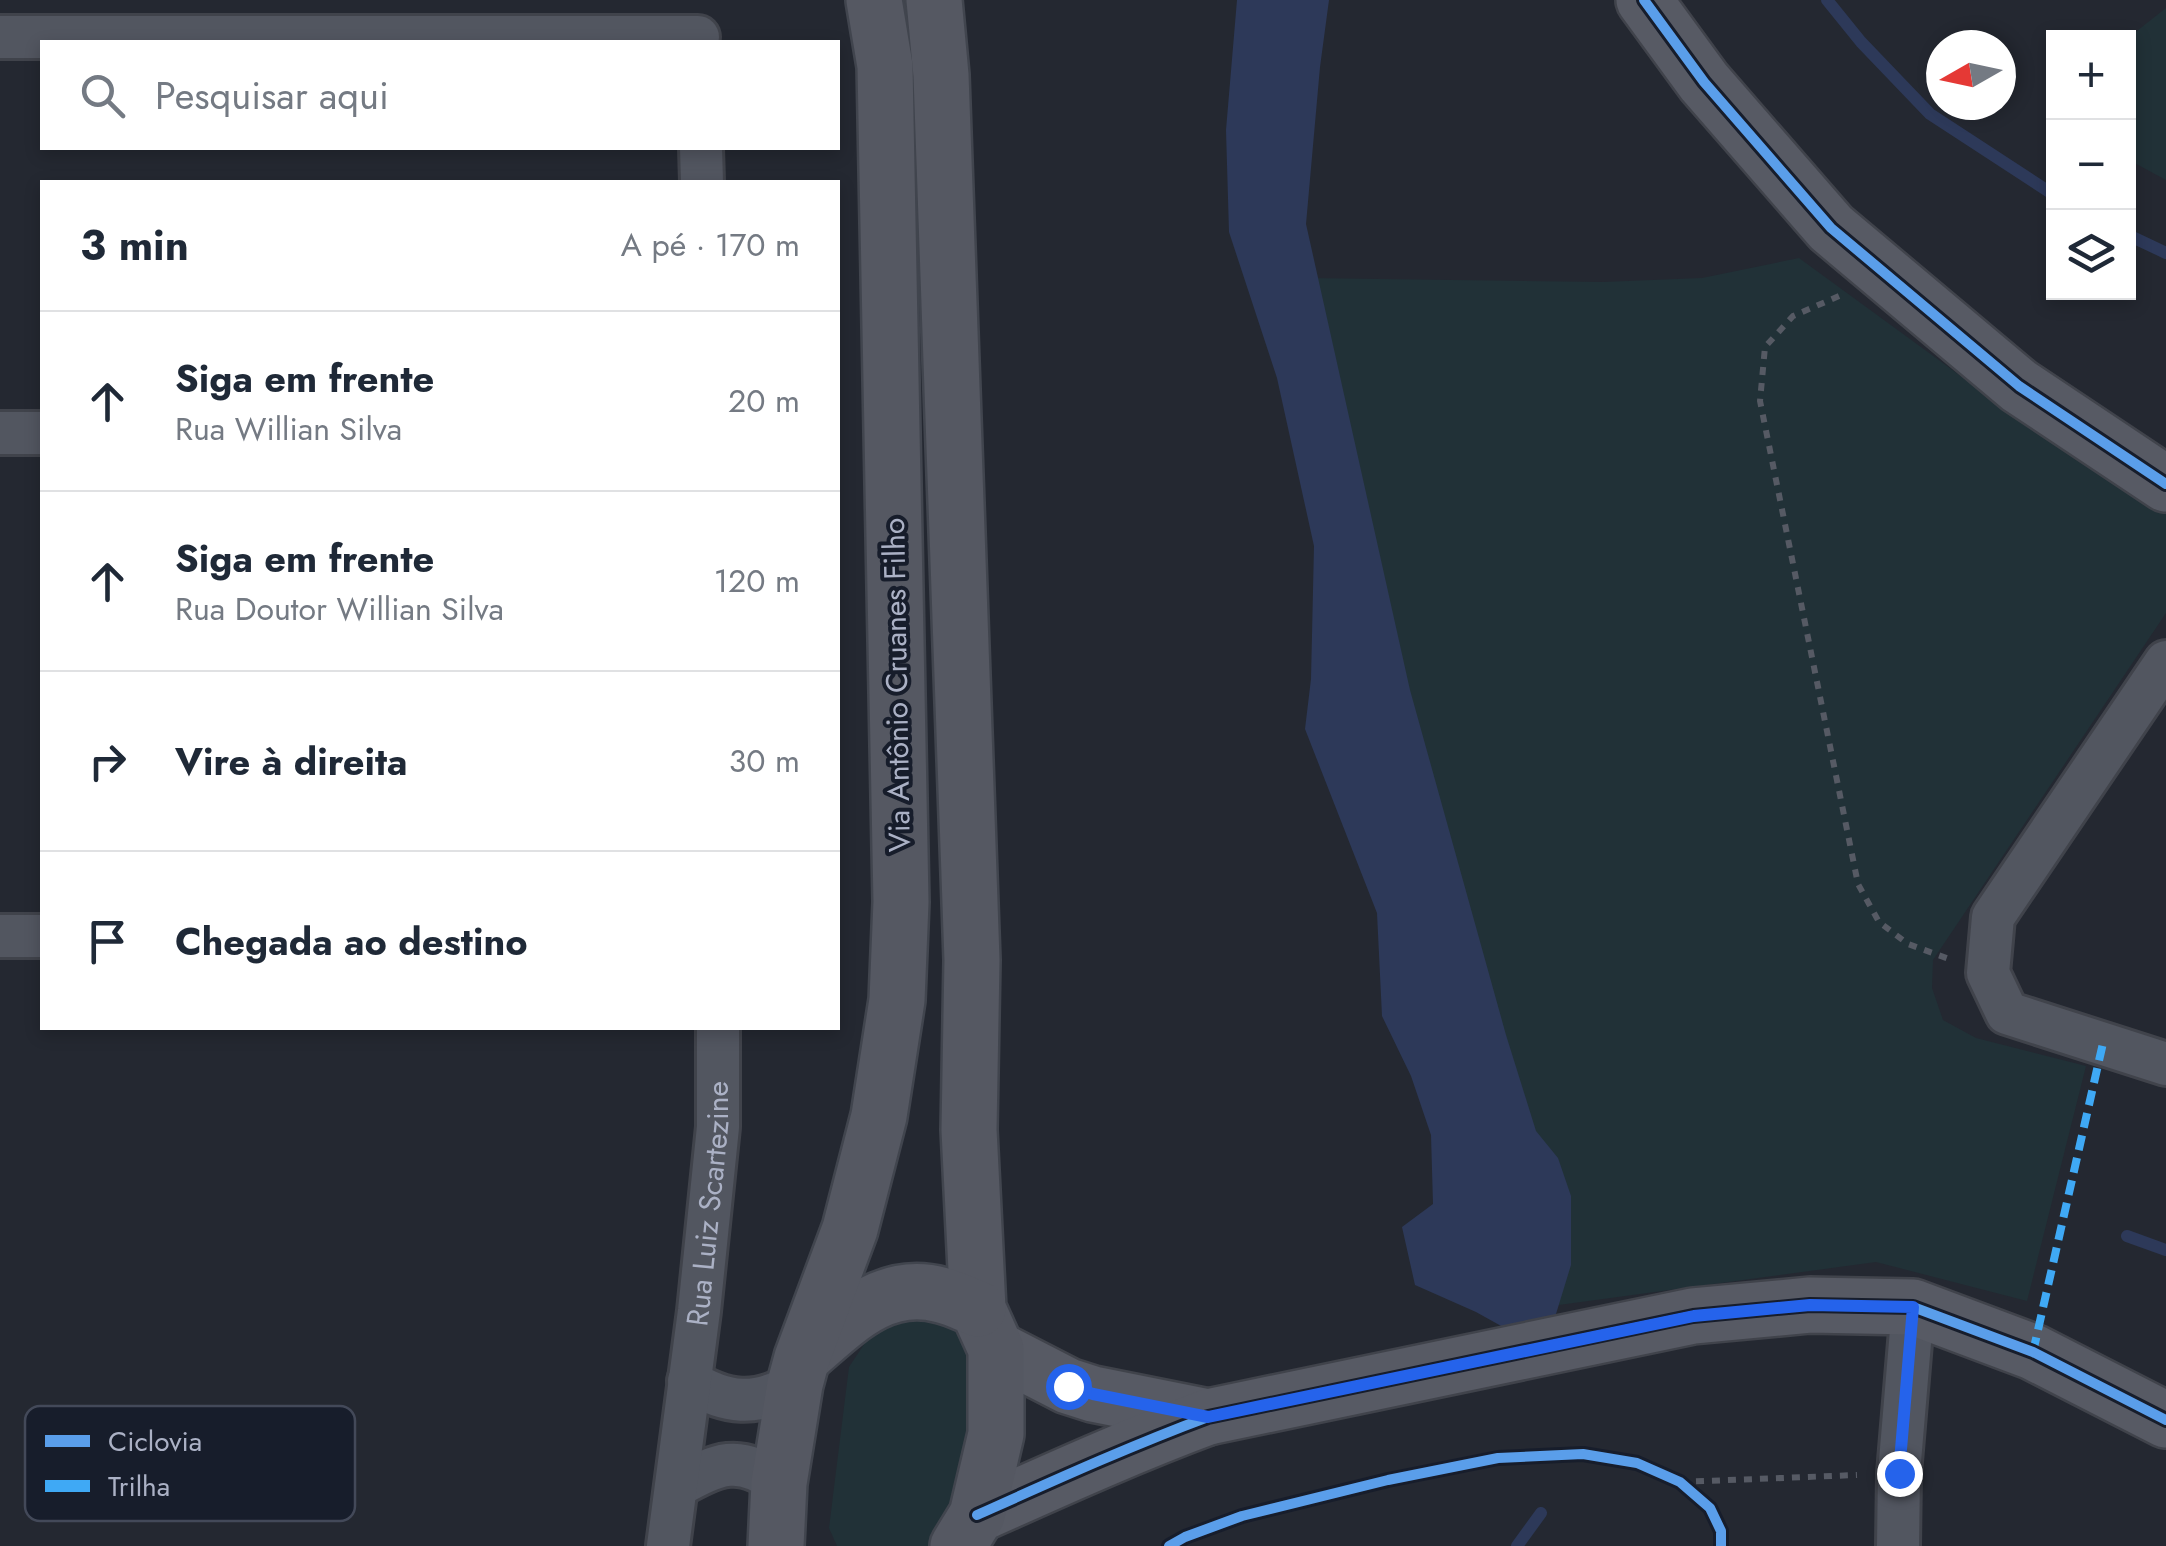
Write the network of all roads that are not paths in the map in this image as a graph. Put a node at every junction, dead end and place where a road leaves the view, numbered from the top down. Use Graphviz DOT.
graph roads {
  1 [pos="874,0"];
  2 [pos="934,0"];
  3 [pos="1644,0"];
  4 [pos="697,26"];
  5 [pos="0,37"];
  6 [pos="700,150"];
  7 [pos="702,180"];
  8 [pos="0,433"];
  9 [pos="40,433"];
  10 [pos="2166,484"];
  11 [pos="2166,662"];
  12 [pos="0,936"];
  13 [pos="40,936"];
  14 [pos="718,1030"];
  15 [pos="2166,1064"];
  16 [pos="1913,1307"];
  17 [pos="987,1329"];
  18 [pos="798,1371"];
  19 [pos="689,1381"];
  20 [pos="1208,1417"];
  21 [pos="2166,1420"];
  22 [pos="677,1486"];
  23 [pos="781,1525"];
  24 [pos="967,1530"];
  25 [pos="668,1546"];
  26 [pos="1898,1546"];
  1 -- 18 [label="main road, Via Antônio Cruanes Filho"];
  2 -- 17 [label="main road, Via Antônio Cruanes Filho"];
  3 -- 10 [label="street"];
  4 -- 5 [label="street"];
  6 -- 7 [label="street"];
  8 -- 9 [label="street"];
  11 -- 15 [label="street"];
  12 -- 13 [label="street"];
  14 -- 19 [label="street, Rua Luiz Scartezine"];
  16 -- 20 [label="street"];
  16 -- 21 [label="street"];
  16 -- 26 [label="street"];
  17 -- 18 [label="main road"];
  17 -- 20 [label="street"];
  17 -- 24 [label="main road, Via Antônio Cruanes Filho"];
  18 -- 19 [label="street"];
  18 -- 23 [label="main road, Via Antônio Cruanes Filho"];
  19 -- 22 [label="street, Rua Luiz Scartezine"];
  20 -- 24 [label="street"];
  22 -- 23 [label="street"];
  22 -- 25 [label="street, Rua Luiz Scartezine"];
}
